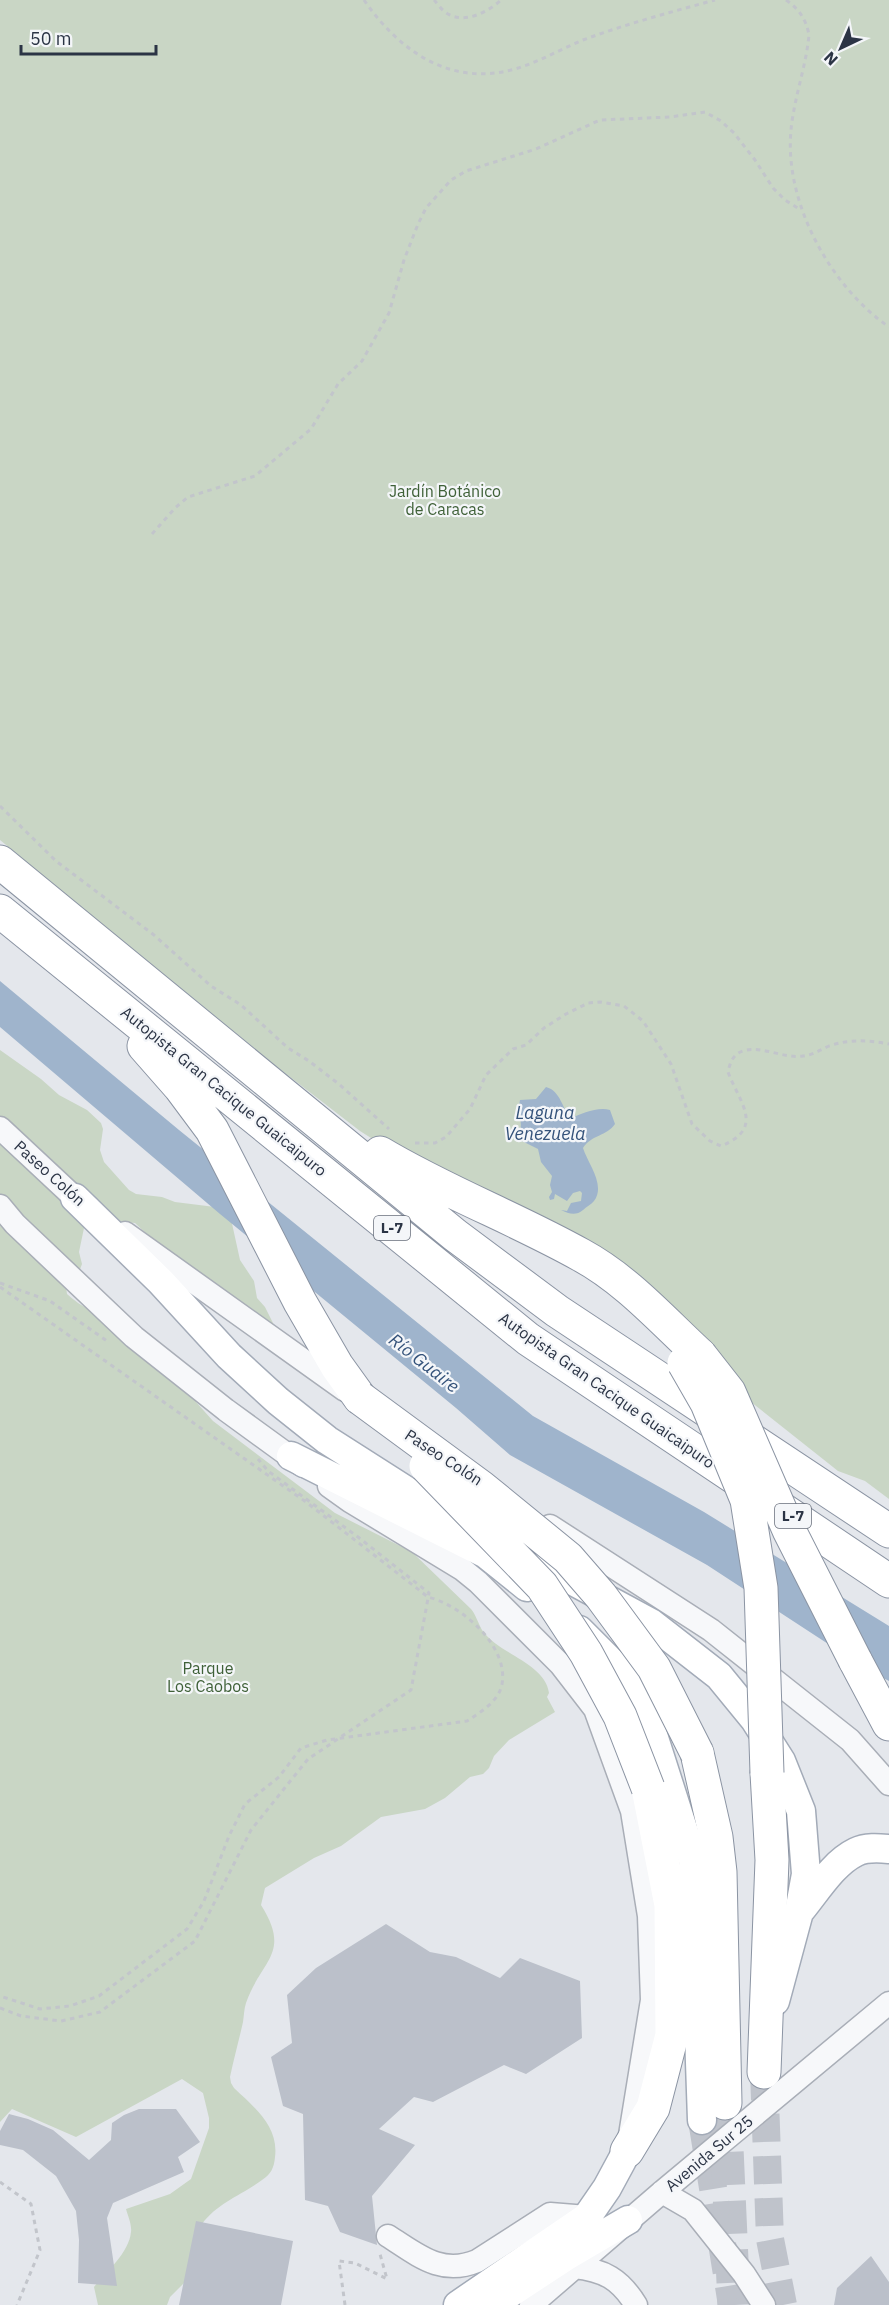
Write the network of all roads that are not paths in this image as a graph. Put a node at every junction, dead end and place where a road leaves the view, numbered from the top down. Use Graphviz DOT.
graph roads {
  1 [pos="0,862"];
  2 [pos="0,911"];
  3 [pos="98,988"];
  4 [pos="282,1092"];
  5 [pos="0,1128"];
  6 [pos="75,1198"];
  7 [pos="0,1206"];
  8 [pos="692,1359"];
  9 [pos="360,1398"];
  10 [pos="291,1456"];
  11 [pos="889,1531"];
  12 [pos="889,1581"];
  13 [pos="889,1724"];
  14 [pos="889,1784"];
  15 [pos="889,1849"];
  16 [pos="799,1912"];
  17 [pos="889,2003"];
  18 [pos="764,2072"];
  19 [pos="714,2111"];
  20 [pos="627,2151"];
  21 [pos="662,2192"];
  22 [pos="587,2217"];
  23 [pos="628,2220"];
  24 [pos="383,2240"];
  25 [pos="574,2267"];
  26 [pos="458,2305"];
  27 [pos="492,2305"];
  28 [pos="531,2305"];
  29 [pos="636,2305"];
  30 [pos="764,2305"];
  1 -- 4 [label="highway, L-7"];
  2 -- 3 [label="highway, Autopista Gran Cacique Guaicaipuro / L-7"];
  3 -- 9 [label="highway"];
  3 -- 12 [label="highway, Autopista Gran Cacique Guaicaipuro / L-7"];
  4 -- 8 [label="highway"];
  4 -- 11 [label="highway, L-7"];
  5 -- 6 [label="street, Paseo Colón"];
  6 -- 14 [label="street, Paseo Colón"];
  6 -- 16 [label="main road"];
  7 -- 10 [label="street"];
  8 -- 13 [label="highway, bridge"];
  8 -- 18 [label="highway, bridge"];
  9 -- 19 [label="highway, bridge"];
  9 -- 20 [label="highway, bridge"];
  10 -- 19 [label="main road"];
  10 -- 20 [label="street"];
  15 -- 16 [label="main road"];
  16 -- 18 [label="main road"];
  17 -- 21 [label="street, Avenida Sur 25"];
  20 -- 22 [label="main road"];
  21 -- 23 [label="street, Avenida Sur 25"];
  21 -- 30 [label="street"];
  22 -- 24 [label="street"];
  22 -- 26 [label="main road"];
  22 -- 27 [label="main road"];
  23 -- 25 [label="street, Avenida Sur 25"];
  23 -- 27 [label="main road"];
  25 -- 28 [label="street, Avenida Sur 25"];
  25 -- 29 [label="street"];
}
